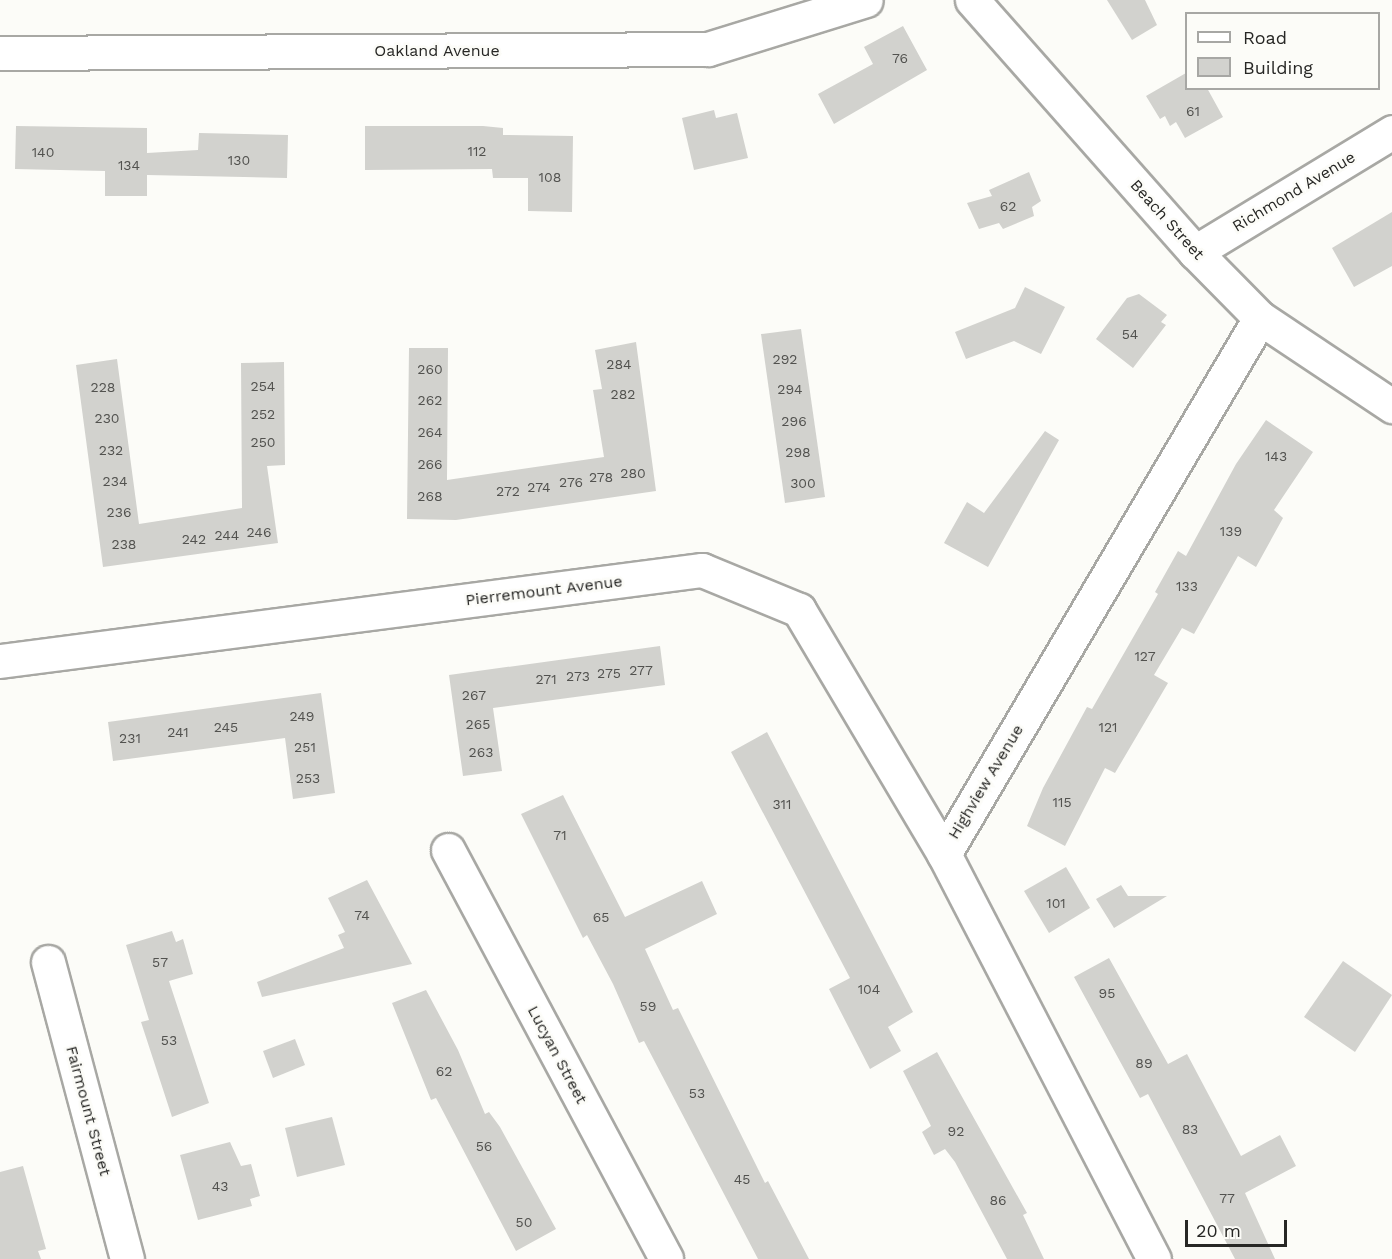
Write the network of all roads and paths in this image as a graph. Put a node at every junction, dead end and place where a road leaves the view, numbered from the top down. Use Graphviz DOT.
graph roads {
  1 [pos="866,0"];
  2 [pos="972,0"];
  3 [pos="0,53"];
  4 [pos="1392,132"];
  5 [pos="1196,252"];
  6 [pos="1260,318"];
  7 [pos="1392,406"];
  8 [pos="0,661"];
  9 [pos="448,850"];
  10 [pos="944,854"];
  11 [pos="48,962"];
  12 [pos="127,1259"];
  13 [pos="666,1259"];
  14 [pos="1154,1259"];
  1 -- 3 [label="street, Oakland Avenue"];
  2 -- 5 [label="street, Beach Street"];
  4 -- 5 [label="street, Richmond Avenue"];
  5 -- 6 [label="street, Beach Street"];
  6 -- 7 [label="street, Beach Street"];
  6 -- 10 [label="street, Highview Avenue"];
  8 -- 10 [label="street, Pierremount Avenue"];
  9 -- 13 [label="street, Lucyan Street"];
  10 -- 14 [label="street, Highview Avenue"];
  11 -- 12 [label="street, Fairmount Street"];
}
